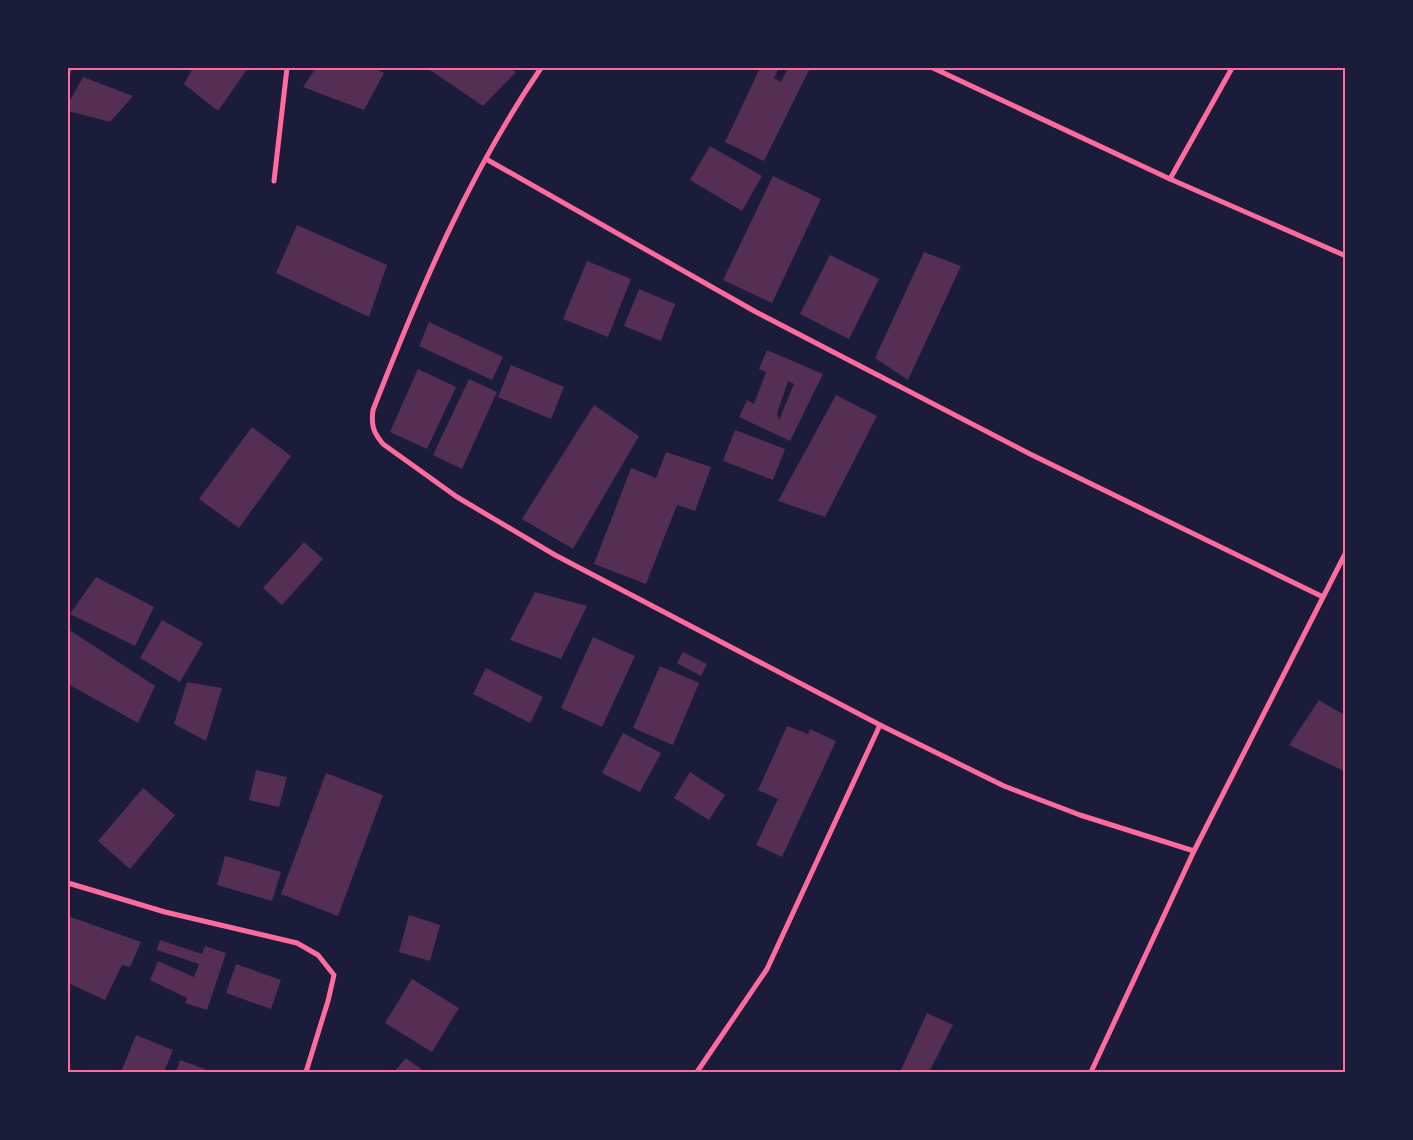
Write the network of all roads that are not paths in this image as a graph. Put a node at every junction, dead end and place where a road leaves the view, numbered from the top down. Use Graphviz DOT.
graph roads {
  1 [pos="287,68"];
  2 [pos="541,68"];
  3 [pos="933,68"];
  4 [pos="1232,68"];
  5 [pos="486,159"];
  6 [pos="1170,179"];
  7 [pos="274,181"];
  8 [pos="1346,256"];
  9 [pos="1346,552"];
  10 [pos="1322,596"];
  11 [pos="880,726"];
  12 [pos="1194,851"];
  13 [pos="68,883"];
  14 [pos="306,1072"];
  15 [pos="697,1072"];
  16 [pos="1091,1072"];
  1 -- 7 [label="street"];
  2 -- 5 [label="street"];
  3 -- 6 [label="street"];
  4 -- 6 [label="street"];
  5 -- 10 [label="street"];
  5 -- 11 [label="street"];
  6 -- 8 [label="street"];
  9 -- 10 [label="street"];
  10 -- 12 [label="street"];
  11 -- 12 [label="street"];
  11 -- 15 [label="street"];
  12 -- 16 [label="street"];
  13 -- 14 [label="street"];
}
